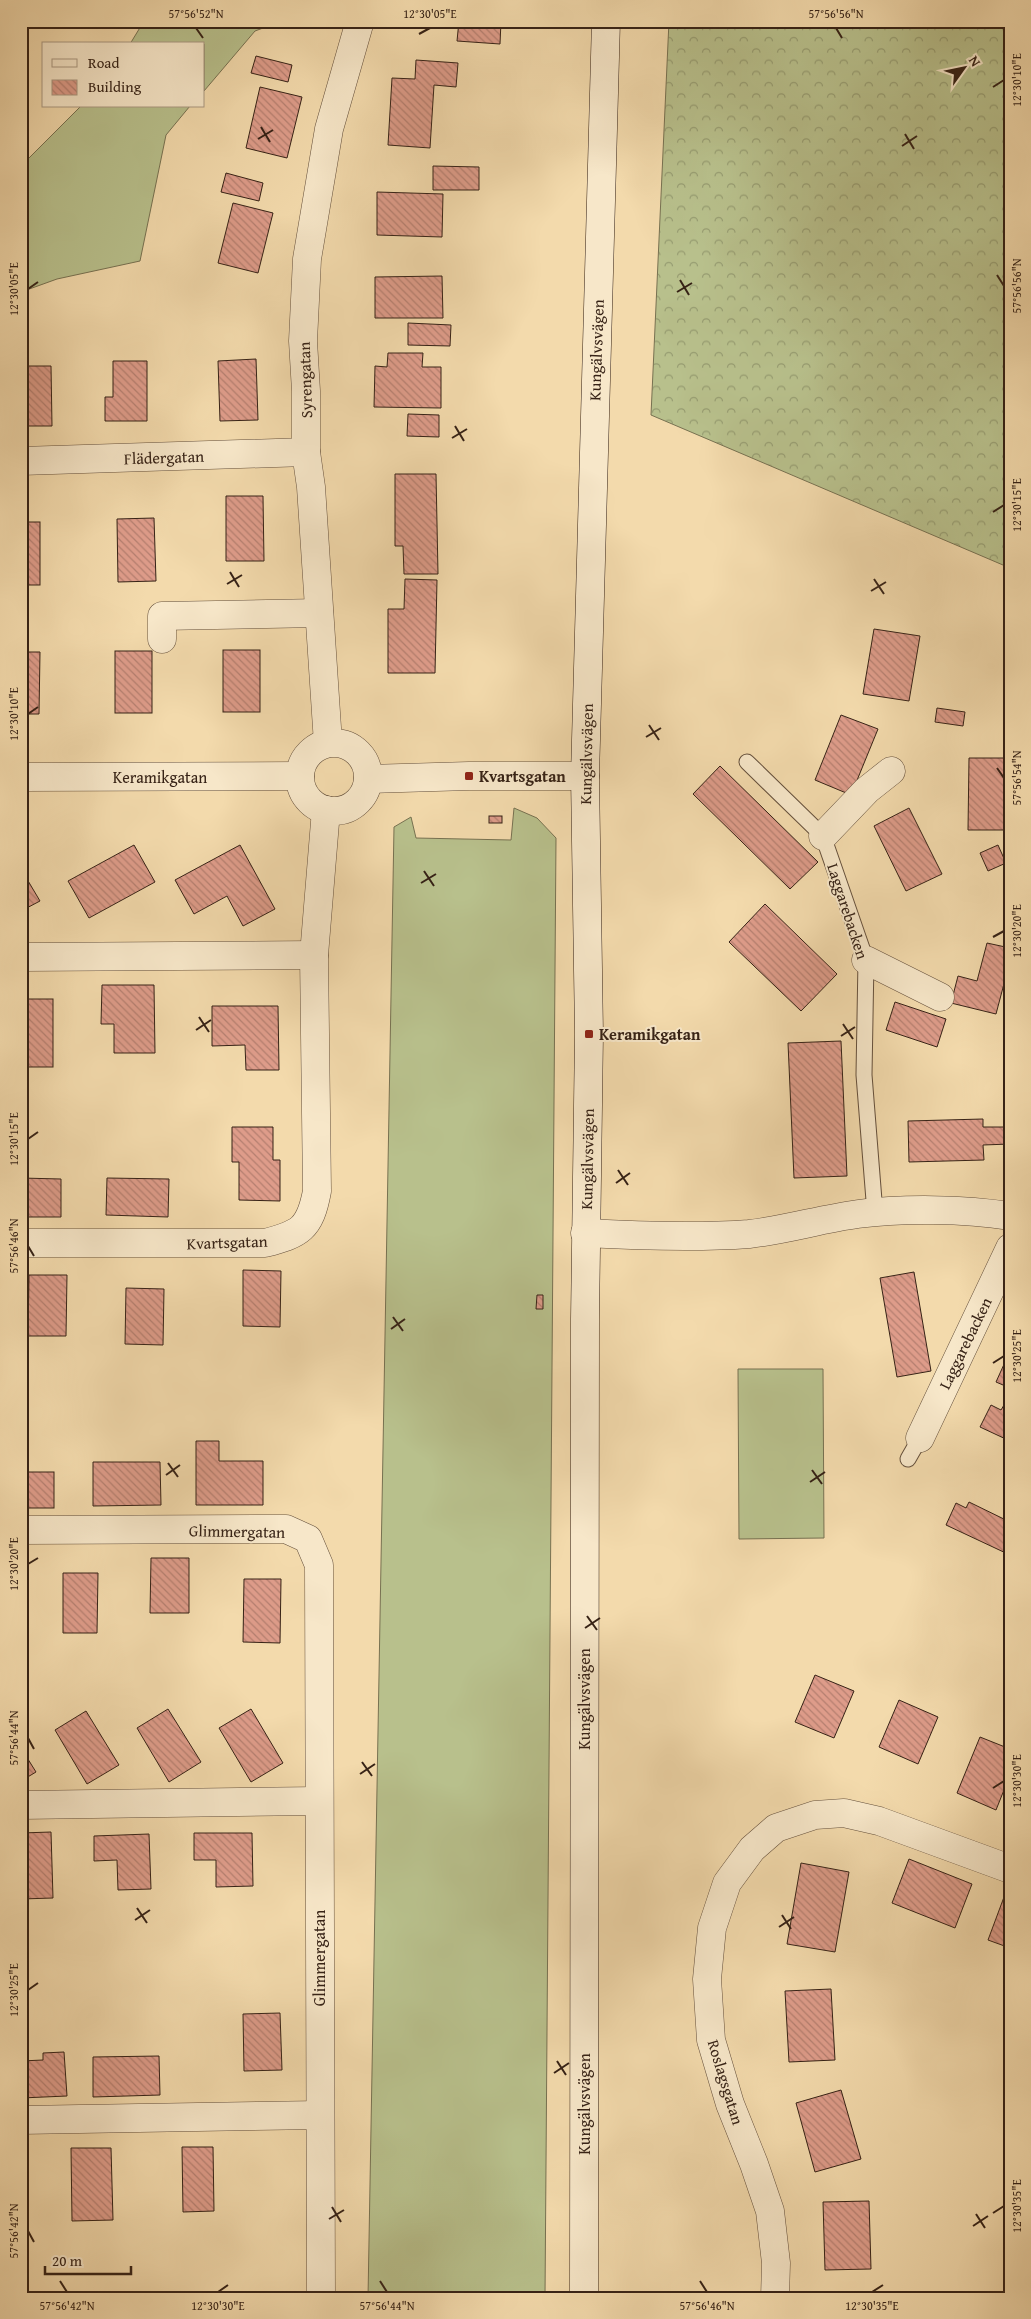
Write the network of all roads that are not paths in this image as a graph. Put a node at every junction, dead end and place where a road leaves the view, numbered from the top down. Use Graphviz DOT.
graph roads {
  1 [pos="360,21"];
  2 [pos="606,21"];
  3 [pos="306,452"];
  4 [pos="21,461"];
  5 [pos="319,613"];
  6 [pos="162,640"];
  7 [pos="328,743"];
  8 [pos="747,762"];
  9 [pos="891,772"];
  10 [pos="300,776"];
  11 [pos="585,776"];
  12 [pos="21,777"];
  13 [pos="368,778"];
  14 [pos="326,810"];
  15 [pos="823,836"];
  16 [pos="314,955"];
  17 [pos="21,957"];
  18 [pos="866,960"];
  19 [pos="940,997"];
  20 [pos="875,1214"];
  21 [pos="1010,1216"];
  22 [pos="585,1233"];
  23 [pos="21,1243"];
  24 [pos="1010,1248"];
  25 [pos="914,1448"];
  26 [pos="21,1530"];
  27 [pos="319,1801"];
  28 [pos="21,1805"];
  29 [pos="1010,1869"];
  30 [pos="320,2115"];
  31 [pos="21,2120"];
  32 [pos="321,2298"];
  33 [pos="584,2298"];
  34 [pos="775,2298"];
  1 -- 3 [label="street, Syrengatan"];
  2 -- 11 [label="street, Kungälvsvägen"];
  3 -- 4 [label="street, Flädergatan"];
  3 -- 5 [label="street, Syrengatan"];
  5 -- 6 [label="street"];
  5 -- 7 [label="street, Syrengatan"];
  7 -- 10 [label="street"];
  7 -- 13 [label="street"];
  8 -- 15 [label="lane, Laggarebacken"];
  9 -- 15 [label="street"];
  10 -- 12 [label="street, Keramikgatan"];
  10 -- 14 [label="street"];
  11 -- 13 [label="street"];
  11 -- 22 [label="street, Kungälvsvägen"];
  13 -- 14 [label="street"];
  14 -- 16 [label="street, Kvartsgatan"];
  15 -- 18 [label="lane, Laggarebacken"];
  16 -- 17 [label="street"];
  16 -- 23 [label="street, Kvartsgatan"];
  18 -- 19 [label="street"];
  18 -- 20 [label="lane, Laggarebacken"];
  20 -- 21 [label="street"];
  20 -- 22 [label="street"];
  22 -- 33 [label="street, Kungälvsvägen"];
  24 -- 25 [label="street, Laggarebacken"];
  26 -- 27 [label="street, Glimmergatan"];
  27 -- 28 [label="street"];
  27 -- 30 [label="street, Glimmergatan"];
  29 -- 34 [label="street, Roslagsgatan"];
  30 -- 31 [label="street"];
  30 -- 32 [label="street, Glimmergatan"];
}
